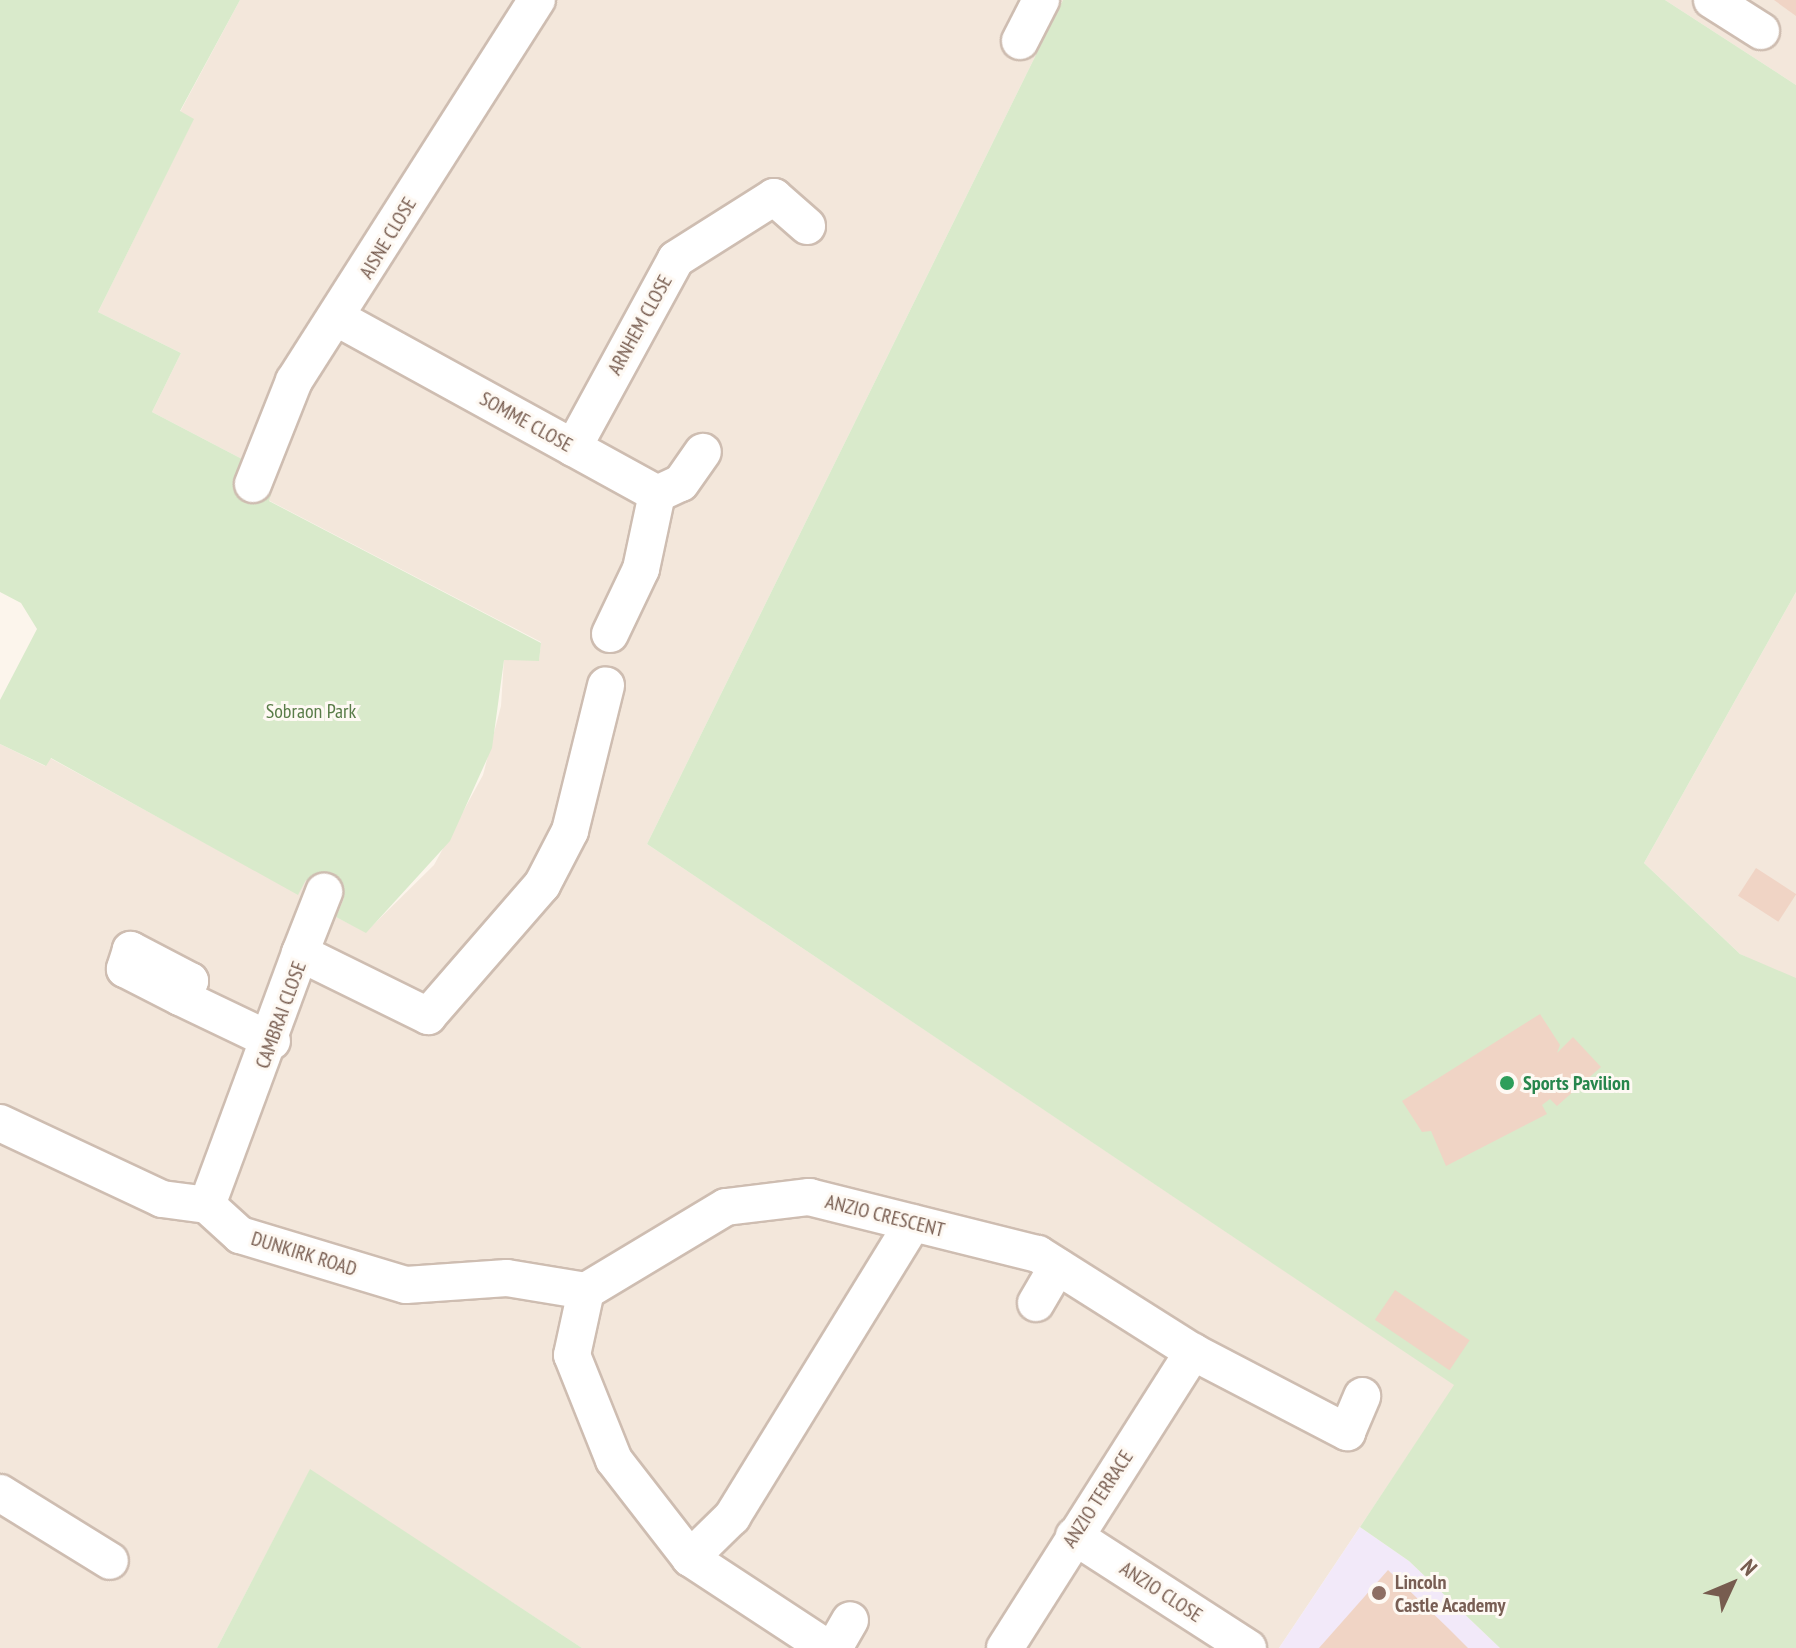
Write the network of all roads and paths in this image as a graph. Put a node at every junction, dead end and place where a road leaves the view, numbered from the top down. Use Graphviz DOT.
graph roads {
  1 [pos="537,0"];
  2 [pos="1041,0"];
  3 [pos="1712,0"];
  4 [pos="1761,31"];
  5 [pos="1020,41"];
  6 [pos="807,226"];
  7 [pos="339,319"];
  8 [pos="573,448"];
  9 [pos="703,452"];
  10 [pos="253,484"];
  11 [pos="657,494"];
  12 [pos="610,634"];
  13 [pos="606,685"];
  14 [pos="324,892"];
  15 [pos="300,953"];
  16 [pos="180,997"];
  17 [pos="272,1041"];
  18 [pos="1,1126"];
  19 [pos="207,1205"];
  20 [pos="913,1223"];
  21 [pos="1057,1267"];
  22 [pos="586,1291"];
  23 [pos="1036,1303"];
  24 [pos="1193,1352"];
  25 [pos="1362,1396"];
  26 [pos="0,1493"];
  27 [pos="1074,1536"];
  28 [pos="690,1558"];
  29 [pos="110,1561"];
  30 [pos="827,1648"];
  31 [pos="1005,1648"];
  32 [pos="1248,1648"];
  1 -- 7 [label="street, AISNE CLOSE"];
  2 -- 5 [label="street"];
  3 -- 4 [label="street"];
  6 -- 8 [label="street, ARNHEM CLOSE"];
  7 -- 8 [label="street, SOMME CLOSE"];
  7 -- 10 [label="street, AISNE CLOSE"];
  8 -- 11 [label="street, SOMME CLOSE"];
  9 -- 11 [label="street"];
  11 -- 12 [label="street"];
  13 -- 15 [label="street, CAMBRAI CLOSE"];
  14 -- 15 [label="street"];
  15 -- 17 [label="street, CAMBRAI CLOSE"];
  16 -- 17 [label="street"];
  17 -- 19 [label="street, CAMBRAI CLOSE"];
  18 -- 19 [label="street"];
  19 -- 22 [label="street, DUNKIRK ROAD"];
  20 -- 21 [label="street, ANZIO CRESCENT"];
  20 -- 22 [label="street, ANZIO CRESCENT"];
  20 -- 28 [label="street"];
  21 -- 23 [label="street"];
  21 -- 24 [label="street, ANZIO CRESCENT"];
  22 -- 28 [label="street"];
  24 -- 25 [label="street, ANZIO CRESCENT"];
  24 -- 27 [label="street, ANZIO TERRACE"];
  26 -- 29 [label="street"];
  27 -- 31 [label="street, ANZIO TERRACE"];
  27 -- 32 [label="street, ANZIO CLOSE"];
  28 -- 30 [label="street"];
}
